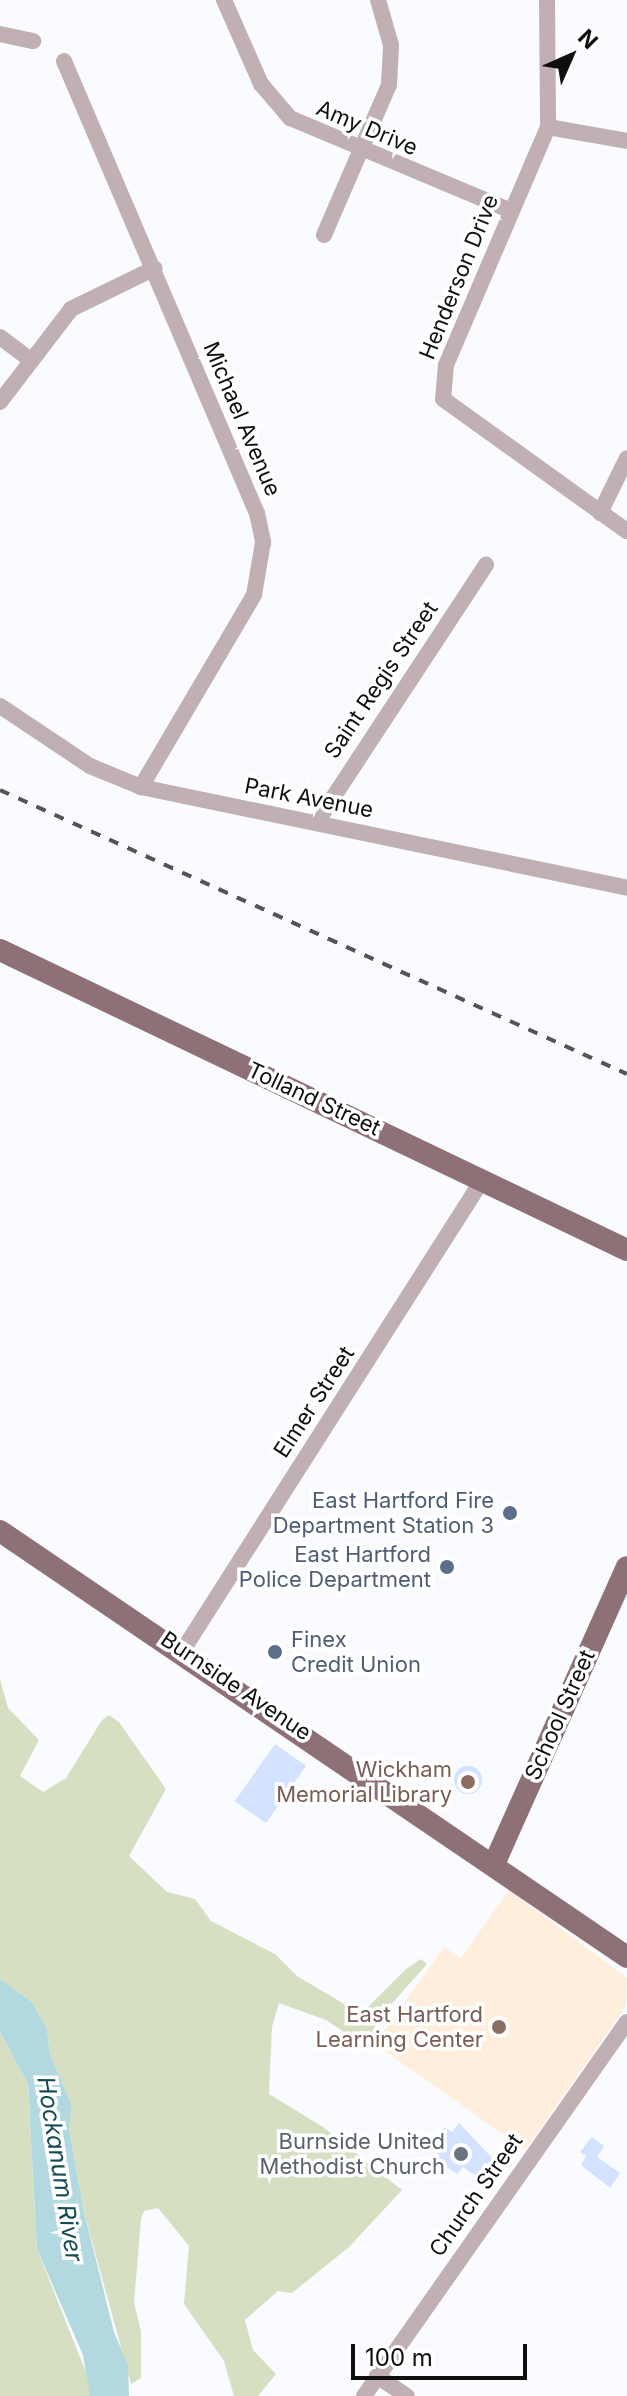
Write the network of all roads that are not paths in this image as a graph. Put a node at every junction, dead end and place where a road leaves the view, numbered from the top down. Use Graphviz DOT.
graph roads {
  1 [pos="224,0"];
  2 [pos="378,0"];
  3 [pos="547,0"];
  4 [pos="0,34"];
  5 [pos="33,41"];
  6 [pos="64,61"];
  7 [pos="548,127"];
  8 [pos="627,141"];
  9 [pos="362,150"];
  10 [pos="509,210"];
  11 [pos="324,235"];
  12 [pos="155,268"];
  13 [pos="0,337"];
  14 [pos="31,360"];
  15 [pos="0,402"];
  16 [pos="627,458"];
  17 [pos="600,513"];
  18 [pos="627,531"];
  19 [pos="486,565"];
  20 [pos="0,706"];
  21 [pos="141,787"];
  22 [pos="317,822"];
  23 [pos="626,885"];
  24 [pos="0,950"];
  25 [pos="483,1179"];
  26 [pos="627,1250"];
  27 [pos="0,1531"];
  28 [pos="627,1567"];
  29 [pos="183,1650"];
  30 [pos="494,1864"];
  31 [pos="627,1957"];
  32 [pos="627,2022"];
  33 [pos="377,2376"];
  34 [pos="364,2396"];
  35 [pos="407,2396"];
  1 -- 9 [label="street, Amy Drive"];
  2 -- 9 [label="street"];
  3 -- 7 [label="street, Henderson Drive"];
  4 -- 5 [label="street"];
  6 -- 12 [label="street, Michael Avenue"];
  7 -- 8 [label="street"];
  7 -- 10 [label="street, Henderson Drive"];
  9 -- 10 [label="street, Amy Drive"];
  9 -- 11 [label="street"];
  10 -- 17 [label="street, Henderson Drive"];
  12 -- 14 [label="street"];
  12 -- 21 [label="street, Michael Avenue"];
  13 -- 14 [label="street"];
  14 -- 15 [label="street"];
  16 -- 17 [label="street"];
  17 -- 18 [label="street, Henderson Drive"];
  19 -- 22 [label="street, Saint Regis Street"];
  20 -- 21 [label="street, Park Avenue"];
  21 -- 22 [label="street, Park Avenue"];
  22 -- 23 [label="street, Park Avenue"];
  24 -- 25 [label="main road, Tolland Street"];
  25 -- 26 [label="main road, Tolland Street"];
  25 -- 29 [label="street, Elmer Street"];
  27 -- 29 [label="main road, Burnside Avenue"];
  28 -- 30 [label="main road, School Street"];
  29 -- 30 [label="main road, Burnside Avenue"];
  30 -- 31 [label="main road, Burnside Avenue"];
  32 -- 33 [label="street, Church Street"];
  33 -- 34 [label="street, Church Street"];
  33 -- 35 [label="street"];
}
